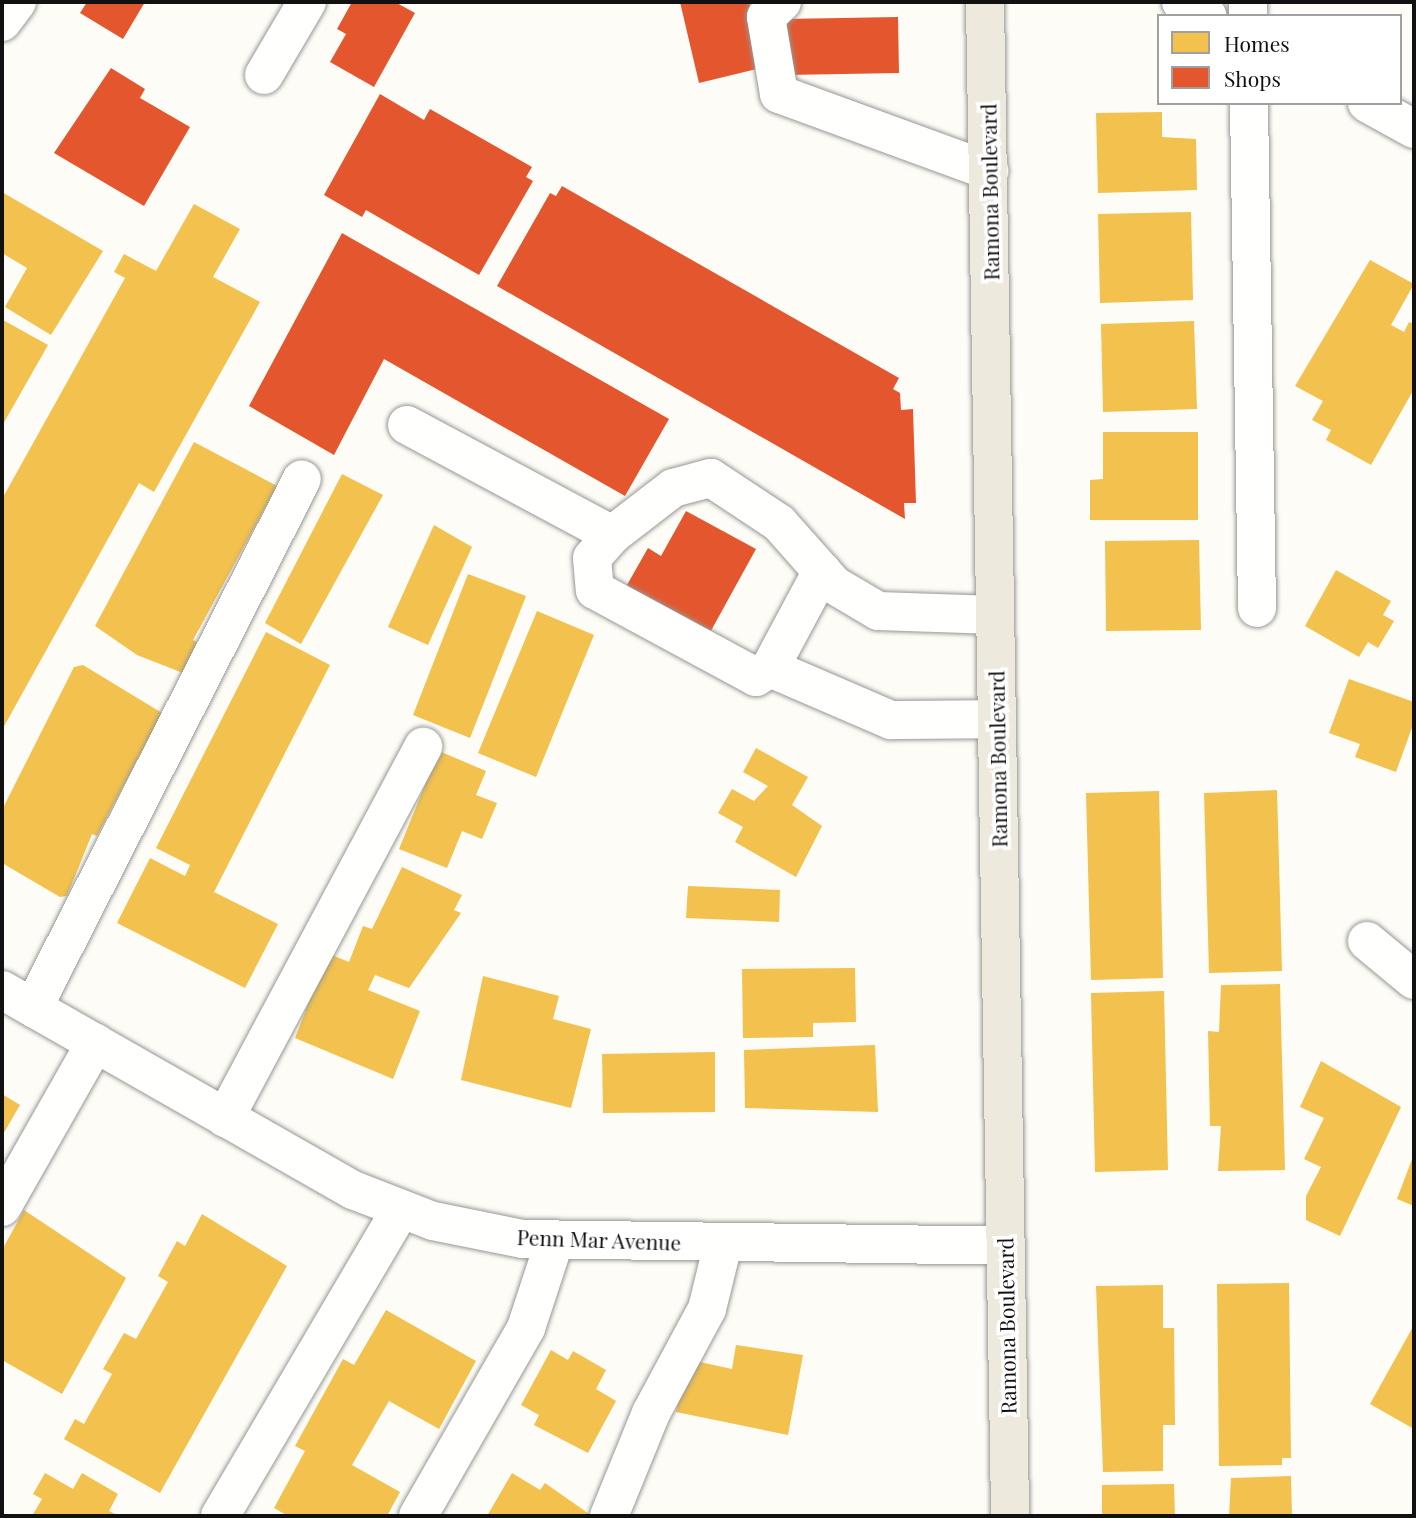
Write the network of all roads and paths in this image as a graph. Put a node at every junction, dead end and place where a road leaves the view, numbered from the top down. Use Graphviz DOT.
graph roads {
  1 [pos="17,2"];
  2 [pos="307,2"];
  3 [pos="782,2"];
  4 [pos="985,2"];
  5 [pos="1181,2"];
  6 [pos="1203,14"];
  7 [pos="2,23"];
  8 [pos="264,75"];
  9 [pos="1249,105"];
  10 [pos="1371,105"];
  11 [pos="1414,129"];
  12 [pos="989,171"];
  13 [pos="407,425"];
  14 [pos="302,480"];
  15 [pos="612,535"];
  16 [pos="822,570"];
  17 [pos="1257,608"];
  18 [pos="995,615"];
  19 [pos="771,668"];
  20 [pos="996,719"];
  21 [pos="423,747"];
  22 [pos="1367,941"];
  23 [pos="1414,980"];
  24 [pos="17,999"];
  25 [pos="94,1043"];
  26 [pos="225,1118"];
  27 [pos="2,1207"];
  28 [pos="401,1209"];
  29 [pos="555,1240"];
  30 [pos="723,1244"];
  31 [pos="1004,1246"];
  32 [pos="220,1516"];
  33 [pos="418,1516"];
  34 [pos="609,1516"];
  35 [pos="1010,1516"];
  1 -- 7 [label="street"];
  2 -- 8 [label="street"];
  3 -- 12 [label="street"];
  4 -- 12 [label="main road, Ramona Boulevard"];
  5 -- 6 [label="street"];
  9 -- 17 [label="street"];
  10 -- 11 [label="street"];
  12 -- 18 [label="main road, Ramona Boulevard"];
  13 -- 15 [label="street"];
  14 -- 24 [label="street"];
  15 -- 16 [label="street"];
  15 -- 19 [label="street"];
  16 -- 18 [label="street"];
  16 -- 19 [label="street"];
  18 -- 20 [label="main road, Ramona Boulevard"];
  19 -- 20 [label="street"];
  20 -- 31 [label="main road, Ramona Boulevard"];
  21 -- 26 [label="street"];
  22 -- 23 [label="street"];
  24 -- 25 [label="street, Penn Mar Avenue"];
  25 -- 26 [label="street, Penn Mar Avenue"];
  25 -- 27 [label="street"];
  26 -- 28 [label="street, Penn Mar Avenue"];
  28 -- 29 [label="street, Penn Mar Avenue"];
  28 -- 32 [label="street"];
  29 -- 30 [label="street, Penn Mar Avenue"];
  29 -- 33 [label="street"];
  30 -- 31 [label="street, Penn Mar Avenue"];
  30 -- 34 [label="street"];
  31 -- 35 [label="main road, Ramona Boulevard"];
}
